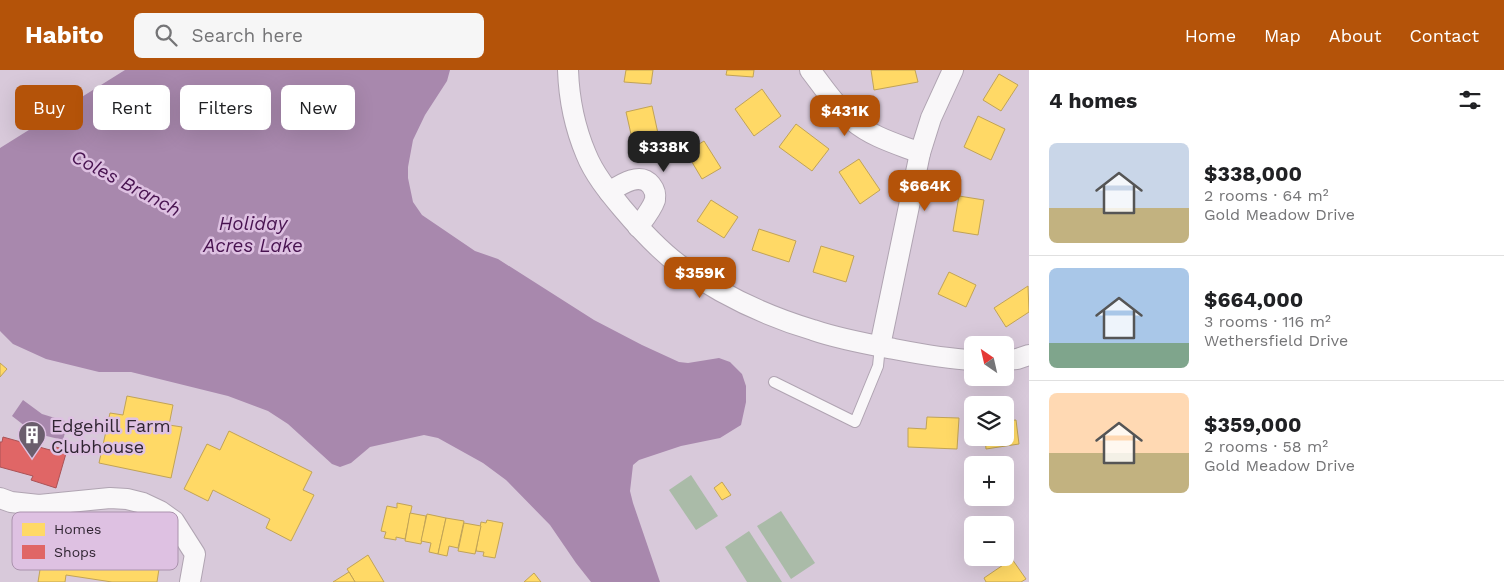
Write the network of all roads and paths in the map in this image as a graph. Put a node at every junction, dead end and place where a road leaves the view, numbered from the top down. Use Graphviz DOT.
graph roads {
  1 [pos="568,70"];
  2 [pos="810,70"];
  3 [pos="953,70"];
  4 [pos="920,153"];
  5 [pos="609,192"];
  6 [pos="638,227"];
  7 [pos="880,346"];
  8 [pos="1029,355"];
  9 [pos="964,359"];
  10 [pos="1014,359"];
  11 [pos="774,382"];
  12 [pos="0,498"];
  13 [pos="161,512"];
  14 [pos="178,527"];
  15 [pos="190,582"];
  1 -- 5 [label="street"];
  2 -- 4 [label="street"];
  3 -- 4 [label="street"];
  4 -- 7 [label="street"];
  5 -- 6 [label="street"];
  5 -- 6 [label="street"];
  6 -- 7 [label="street"];
  7 -- 9 [label="street"];
  7 -- 11 [label="lane"];
  8 -- 10 [label="street"];
  12 -- 13 [label="street"];
  14 -- 15 [label="street"];
}
